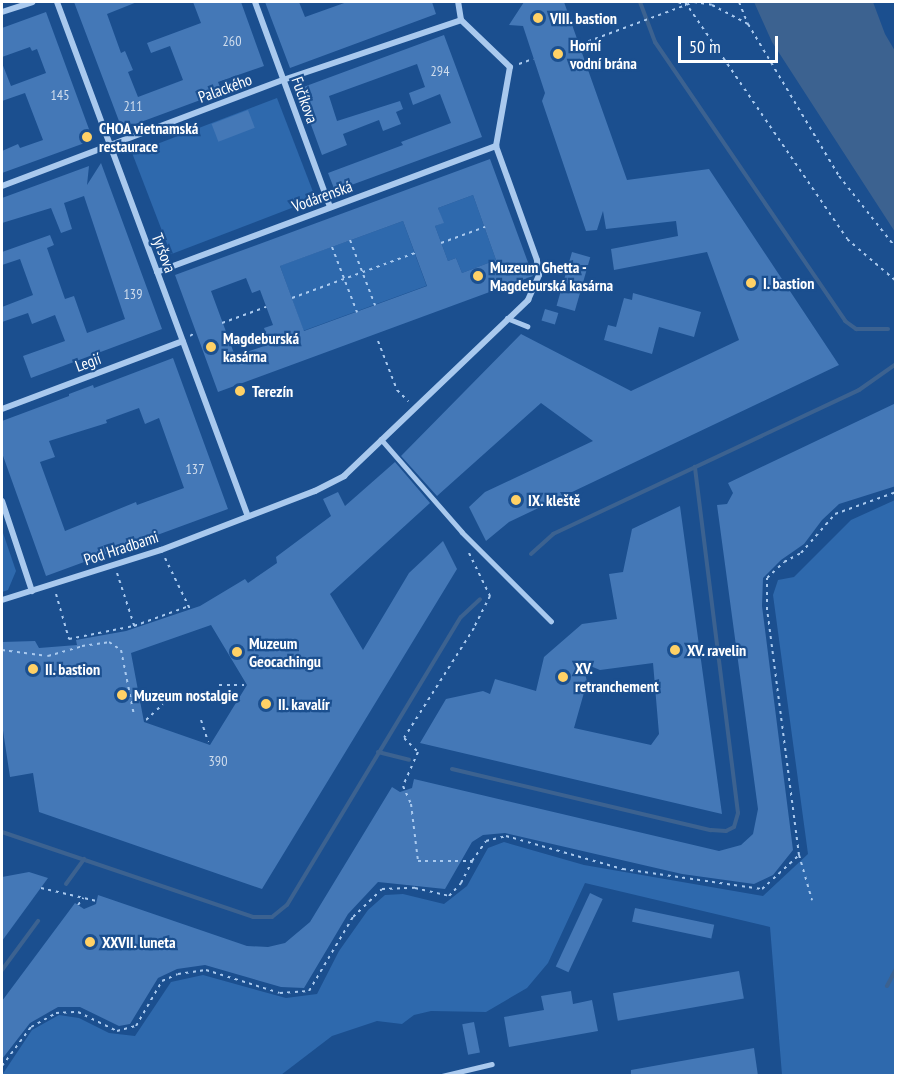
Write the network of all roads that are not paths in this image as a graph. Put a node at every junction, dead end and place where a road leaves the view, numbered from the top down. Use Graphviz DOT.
graph roads {
  1 [pos="32,2"];
  2 [pos="57,2"];
  3 [pos="255,2"];
  4 [pos="458,2"];
  5 [pos="2,12"];
  6 [pos="460,20"];
  7 [pos="284,80"];
  8 [pos="109,146"];
  9 [pos="496,146"];
  10 [pos="2,186"];
  11 [pos="330,207"];
  12 [pos="157,272"];
  13 [pos="507,318"];
  14 [pos="527,326"];
  15 [pos="183,341"];
  16 [pos="2,409"];
  17 [pos="381,439"];
  18 [pos="2,501"];
  19 [pos="247,514"];
  20 [pos="32,591"];
  21 [pos="2,600"];
  22 [pos="550,621"];
  23 [pos="492,1064"];
  24 [pos="442,1076"];
  1 -- 5 [label="street"];
  2 -- 8 [label="street, Tyršova"];
  3 -- 7 [label="street, Fučíkova"];
  4 -- 6 [label="street"];
  6 -- 7 [label="street, Palackého"];
  6 -- 9 [label="street"];
  7 -- 8 [label="street, Palackého"];
  7 -- 11 [label="street, Fučíkova"];
  8 -- 10 [label="street, Palackého"];
  8 -- 12 [label="street, Tyršova"];
  9 -- 11 [label="street, Vodárenská"];
  9 -- 13 [label="street, Pod Hradbami"];
  11 -- 12 [label="street, Vodárenská"];
  12 -- 15 [label="street, Tyršova"];
  13 -- 14 [label="lane"];
  13 -- 17 [label="street, Pod Hradbami"];
  15 -- 16 [label="street, Legií"];
  15 -- 19 [label="street, Tyršova"];
  17 -- 19 [label="street, Pod Hradbami"];
  17 -- 22 [label="lane"];
  18 -- 20 [label="street"];
  19 -- 20 [label="street, Pod Hradbami"];
  20 -- 21 [label="street, Pod Hradbami"];
  23 -- 24 [label="lane"];
}
